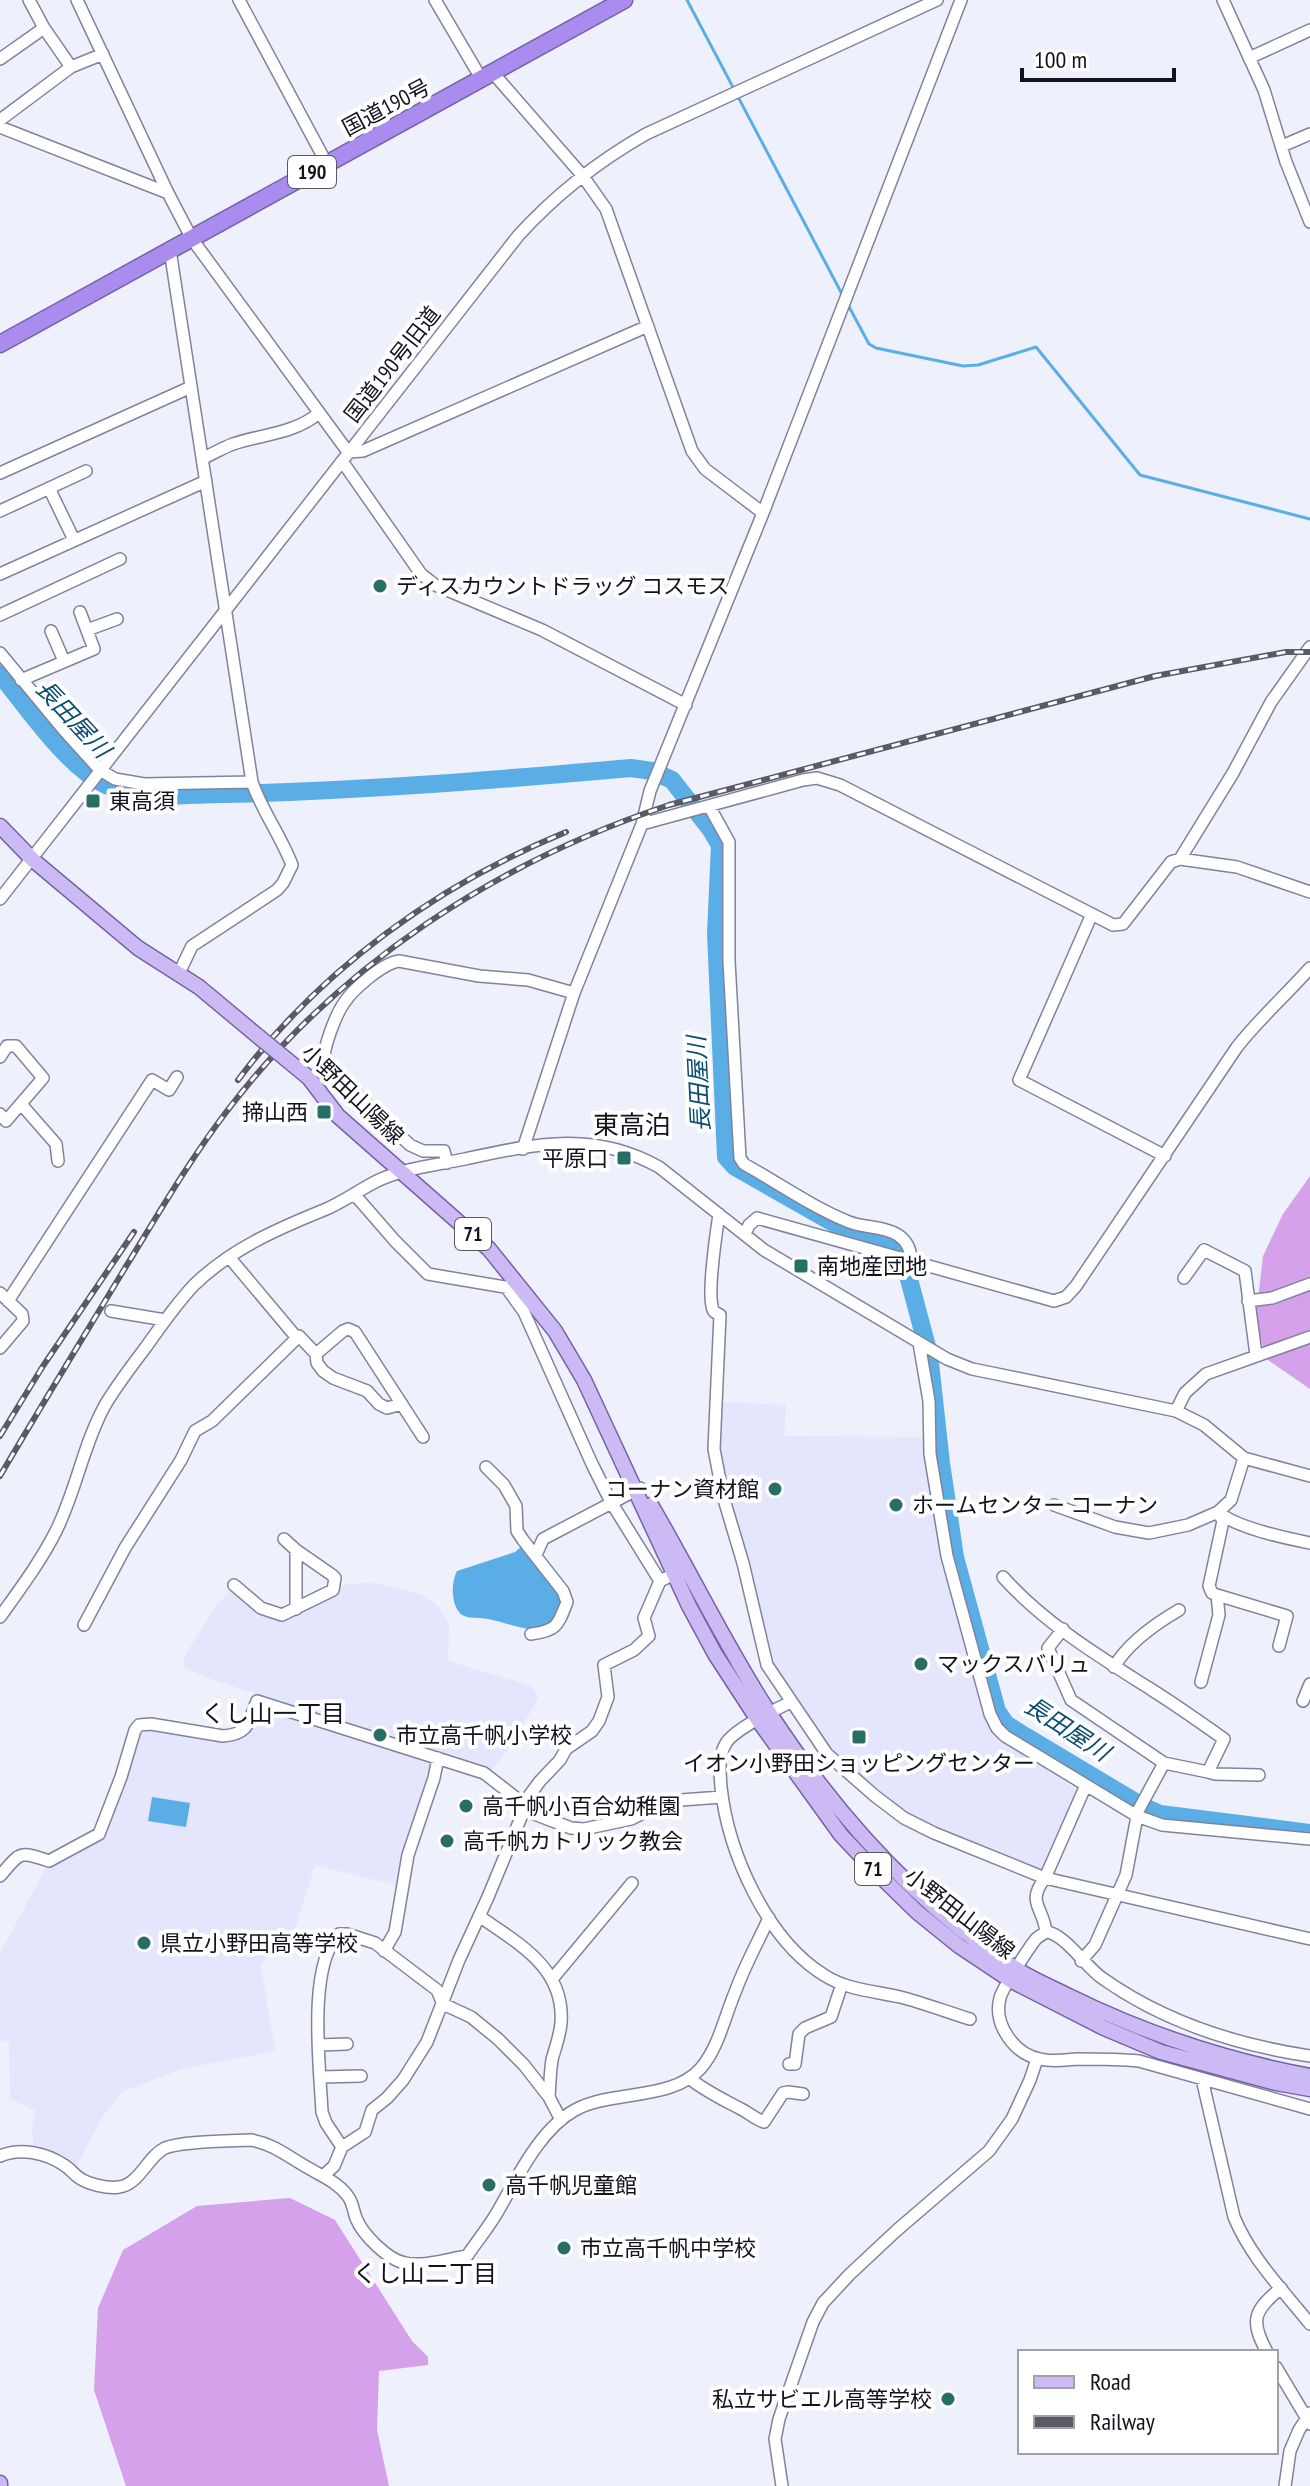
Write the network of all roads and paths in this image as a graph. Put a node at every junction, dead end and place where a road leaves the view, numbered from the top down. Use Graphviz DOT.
graph roads {
  1 [pos="29,0"];
  2 [pos="77,0"];
  3 [pos="239,0"];
  4 [pos="435,0"];
  5 [pos="624,0"];
  6 [pos="937,0"];
  7 [pos="961,0"];
  8 [pos="1223,0"];
  9 [pos="44,28"];
  10 [pos="1310,30"];
  11 [pos="103,54"];
  12 [pos="1249,58"];
  13 [pos="0,59"];
  14 [pos="71,67"];
  15 [pos="488,76"];
  16 [pos="0,120"];
  17 [pos="0,127"];
  18 [pos="1310,134"];
  19 [pos="1282,146"];
  20 [pos="327,164"];
  21 [pos="582,175"];
  22 [pos="168,193"];
  23 [pos="1310,222"];
  24 [pos="192,239"];
  25 [pos="170,250"];
  26 [pos="648,326"];
  27 [pos="0,344"];
  28 [pos="191,387"];
  29 [pos="319,413"];
  30 [pos="345,456"];
  31 [pos="203,458"];
  32 [pos="86,471"];
  33 [pos="0,473"];
  34 [pos="206,481"];
  35 [pos="49,488"];
  36 [pos="0,511"];
  37 [pos="763,513"];
  38 [pos="74,540"];
  39 [pos="120,559"];
  40 [pos="0,574"];
  41 [pos="226,608"];
  42 [pos="80,612"];
  43 [pos="0,615"];
  44 [pos="117,619"];
  45 [pos="87,630"];
  46 [pos="51,631"];
  47 [pos="1310,647"];
  48 [pos="0,653"];
  49 [pos="64,661"];
  50 [pos="21,680"];
  51 [pos="686,705"];
  52 [pos="99,771"];
  53 [pos="253,784"];
  54 [pos="707,807"];
  55 [pos="642,824"];
  56 [pos="0,826"];
  57 [pos="1180,859"];
  58 [pos="33,860"];
  59 [pos="1310,892"];
  60 [pos="0,899"];
  61 [pos="1092,914"];
  62 [pos="1310,968"];
  63 [pos="179,973"];
  64 [pos="574,993"];
  65 [pos="0,1057"];
  66 [pos="177,1077"];
  67 [pos="21,1104"];
  68 [pos="0,1114"];
  69 [pos="523,1149"];
  70 [pos="1165,1156"];
  71 [pos="58,1161"];
  72 [pos="447,1163"];
  73 [pos="403,1172"];
  74 [pos="355,1195"];
  75 [pos="719,1214"];
  76 [pos="745,1234"];
  77 [pos="229,1257"];
  78 [pos="906,1260"];
  79 [pos="1184,1278"];
  80 [pos="1310,1284"];
  81 [pos="506,1287"];
  82 [pos="524,1290"];
  83 [pos="4,1297"];
  84 [pos="1248,1301"];
  85 [pos="111,1311"];
  86 [pos="165,1320"];
  87 [pos="299,1336"];
  88 [pos="1310,1337"];
  89 [pos="919,1343"];
  90 [pos="0,1348"];
  91 [pos="316,1354"];
  92 [pos="1256,1355"];
  93 [pos="402,1404"];
  94 [pos="1176,1411"];
  95 [pos="423,1437"];
  96 [pos="1244,1458"];
  97 [pos="486,1467"];
  98 [pos="1310,1476"];
  99 [pos="638,1489"];
  100 [pos="611,1502"];
  101 [pos="1054,1505"];
  102 [pos="1218,1512"];
  103 [pos="284,1539"];
  104 [pos="543,1539"];
  105 [pos="523,1540"];
  106 [pos="1310,1543"];
  107 [pos="296,1550"];
  108 [pos="536,1555"];
  109 [pos="667,1577"];
  110 [pos="1003,1577"];
  111 [pos="234,1585"];
  112 [pos="1217,1595"];
  113 [pos="296,1609"];
  114 [pos="1179,1610"];
  115 [pos="0,1617"];
  116 [pos="84,1625"];
  117 [pos="1063,1629"];
  118 [pos="531,1634"];
  119 [pos="1279,1646"];
  120 [pos="1114,1667"];
  121 [pos="1201,1682"];
  122 [pos="1310,1684"];
  123 [pos="1303,1701"];
  124 [pos="791,1702"];
  125 [pos="763,1716"];
  126 [pos="438,1758"];
  127 [pos="1164,1763"];
  128 [pos="1208,1772"];
  129 [pos="1259,1775"];
  130 [pos="1086,1785"];
  131 [pos="722,1797"];
  132 [pos="1139,1809"];
  133 [pos="524,1810"];
  134 [pos="1310,1839"];
  135 [pos="0,1876"];
  136 [pos="1045,1878"];
  137 [pos="632,1883"];
  138 [pos="1116,1895"];
  139 [pos="479,1916"];
  140 [pos="769,1918"];
  141 [pos="1046,1932"];
  142 [pos="1310,1939"];
  143 [pos="384,1951"];
  144 [pos="1081,1961"];
  145 [pos="1014,1975"];
  146 [pos="553,1978"];
  147 [pos="842,1984"];
  148 [pos="443,2004"];
  149 [pos="970,2019"];
  150 [pos="347,2044"];
  151 [pos="319,2045"];
  152 [pos="1310,2056"];
  153 [pos="1037,2059"];
  154 [pos="789,2064"];
  155 [pos="361,2076"];
  156 [pos="1310,2076"];
  157 [pos="320,2077"];
  158 [pos="689,2078"];
  159 [pos="1202,2079"];
  160 [pos="1310,2089"];
  161 [pos="803,2094"];
  162 [pos="549,2097"];
  163 [pos="1310,2109"];
  164 [pos="561,2120"];
  165 [pos="342,2147"];
  166 [pos="0,2156"];
  167 [pos="323,2176"];
  168 [pos="1281,2288"];
  169 [pos="1310,2324"];
  170 [pos="1266,2350"];
  171 [pos="1278,2370"];
  172 [pos="1308,2418"];
  173 [pos="1290,2484"];
  174 [pos="782,2486"];
  1 -- 9 [label="street"];
  2 -- 11 [label="street"];
  3 -- 20 [label="street"];
  4 -- 15 [label="street"];
  5 -- 15 [label="highway, 国道190号 / 190"];
  6 -- 21 [label="street, 国道190号旧道"];
  7 -- 37 [label="street"];
  8 -- 12 [label="street"];
  9 -- 13 [label="street"];
  9 -- 14 [label="street"];
  10 -- 12 [label="street"];
  11 -- 14 [label="street"];
  11 -- 22 [label="street"];
  12 -- 19 [label="street"];
  14 -- 16 [label="street"];
  15 -- 20 [label="highway, 国道190号 / 190"];
  15 -- 21 [label="street"];
  17 -- 22 [label="street"];
  18 -- 19 [label="street"];
  19 -- 23 [label="street"];
  20 -- 24 [label="highway, 国道190号 / 190"];
  21 -- 26 [label="street"];
  21 -- 30 [label="street, 国道190号旧道"];
  22 -- 24 [label="street"];
  24 -- 25 [label="highway, 国道190号 / 190"];
  24 -- 29 [label="street"];
  25 -- 27 [label="highway, 国道190号 / 190"];
  25 -- 28 [label="street"];
  26 -- 30 [label="street"];
  26 -- 37 [label="street"];
  28 -- 31 [label="street"];
  28 -- 33 [label="street"];
  29 -- 30 [label="street"];
  29 -- 31 [label="street"];
  30 -- 41 [label="street, 国道190号旧道"];
  30 -- 51 [label="street"];
  31 -- 34 [label="street"];
  32 -- 35 [label="street"];
  34 -- 38 [label="street"];
  34 -- 41 [label="street"];
  35 -- 36 [label="street"];
  35 -- 38 [label="street"];
  37 -- 51 [label="street"];
  38 -- 40 [label="street"];
  39 -- 43 [label="street"];
  41 -- 52 [label="street, 国道190号旧道"];
  41 -- 53 [label="street"];
  42 -- 45 [label="street"];
  44 -- 45 [label="street"];
  45 -- 49 [label="street"];
  46 -- 49 [label="street"];
  47 -- 57 [label="street"];
  48 -- 50 [label="street"];
  49 -- 50 [label="street"];
  50 -- 52 [label="street"];
  51 -- 55 [label="street"];
  52 -- 53 [label="street"];
  52 -- 58 [label="street, 国道190号旧道"];
  53 -- 63 [label="street"];
  54 -- 55 [label="street"];
  54 -- 61 [label="street"];
  54 -- 78 [label="street"];
  55 -- 64 [label="street"];
  56 -- 58 [label="main road, 小野田山陽線 / 71"];
  57 -- 59 [label="street"];
  57 -- 61 [label="street"];
  58 -- 60 [label="street, 国道190号旧道"];
  58 -- 63 [label="main road, 小野田山陽線 / 71"];
  61 -- 70 [label="street"];
  62 -- 70 [label="street"];
  63 -- 73 [label="main road, 小野田山陽線 / 71, bridge"];
  64 -- 69 [label="street"];
  64 -- 72 [label="street"];
  65 -- 67 [label="street"];
  66 -- 83 [label="street"];
  67 -- 68 [label="street"];
  67 -- 71 [label="street"];
  69 -- 72 [label="street"];
  69 -- 75 [label="street"];
  70 -- 78 [label="street"];
  72 -- 73 [label="street"];
  73 -- 74 [label="street"];
  73 -- 82 [label="main road, 小野田山陽線 / 71"];
  74 -- 77 [label="street"];
  74 -- 81 [label="street"];
  75 -- 76 [label="street"];
  75 -- 124 [label="street"];
  76 -- 78 [label="street"];
  76 -- 89 [label="street"];
  77 -- 86 [label="street"];
  77 -- 116 [label="street"];
  79 -- 84 [label="street"];
  80 -- 84 [label="street"];
  81 -- 82 [label="street"];
  81 -- 100 [label="street"];
  82 -- 99 [label="main road, 小野田山陽線 / 71"];
  83 -- 90 [label="street"];
  84 -- 92 [label="street"];
  85 -- 86 [label="street"];
  86 -- 115 [label="street"];
  87 -- 91 [label="street"];
  88 -- 92 [label="street"];
  89 -- 94 [label="street"];
  89 -- 130 [label="street"];
  91 -- 93 [label="street"];
  91 -- 93 [label="street"];
  92 -- 94 [label="street"];
  93 -- 95 [label="street"];
  94 -- 96 [label="street"];
  96 -- 98 [label="street"];
  96 -- 102 [label="street"];
  97 -- 105 [label="street"];
  99 -- 100 [label="street"];
  99 -- 109 [label="main road, 小野田山陽線 / 71"];
  99 -- 125 [label="main road, 小野田山陽線 / 71"];
  100 -- 104 [label="street"];
  100 -- 109 [label="street"];
  101 -- 102 [label="street"];
  102 -- 106 [label="street"];
  102 -- 112 [label="street"];
  103 -- 107 [label="street"];
  104 -- 105 [label="street"];
  104 -- 108 [label="street"];
  105 -- 108 [label="street"];
  107 -- 113 [label="street"];
  107 -- 113 [label="street"];
  108 -- 118 [label="street"];
  109 -- 125 [label="main road, 小野田山陽線 / 71"];
  109 -- 133 [label="street"];
  110 -- 117 [label="street"];
  111 -- 113 [label="street"];
  112 -- 119 [label="street"];
  112 -- 121 [label="street"];
  114 -- 120 [label="street"];
  117 -- 120 [label="street"];
  117 -- 127 [label="street"];
  120 -- 128 [label="street"];
  122 -- 123 [label="street"];
  124 -- 125 [label="street"];
  124 -- 136 [label="street"];
  125 -- 131 [label="street"];
  125 -- 145 [label="main road, 小野田山陽線 / 71"];
  126 -- 133 [label="street"];
  126 -- 135 [label="street"];
  126 -- 143 [label="street"];
  127 -- 128 [label="street"];
  127 -- 132 [label="street"];
  128 -- 129 [label="street"];
  130 -- 132 [label="street"];
  130 -- 136 [label="street"];
  131 -- 133 [label="street"];
  131 -- 140 [label="street"];
  132 -- 134 [label="street"];
  132 -- 138 [label="street"];
  133 -- 139 [label="street"];
  136 -- 138 [label="street"];
  136 -- 141 [label="street"];
  137 -- 146 [label="street"];
  138 -- 142 [label="street"];
  138 -- 144 [label="street"];
  139 -- 146 [label="street"];
  139 -- 148 [label="street"];
  140 -- 147 [label="street"];
  140 -- 158 [label="street"];
  141 -- 144 [label="street"];
  141 -- 145 [label="street"];
  143 -- 148 [label="street"];
  143 -- 151 [label="street"];
  144 -- 152 [label="street"];
  145 -- 153 [label="street"];
  145 -- 156 [label="main road, 小野田山陽線 / 71"];
  145 -- 160 [label="main road, 小野田山陽線 / 71"];
  146 -- 162 [label="street"];
  147 -- 149 [label="street"];
  147 -- 154 [label="street"];
  148 -- 162 [label="street"];
  148 -- 165 [label="street"];
  150 -- 151 [label="street"];
  151 -- 157 [label="street"];
  153 -- 159 [label="street"];
  153 -- 174 [label="street"];
  155 -- 157 [label="street"];
  157 -- 165 [label="street"];
  158 -- 161 [label="street"];
  158 -- 164 [label="street"];
  159 -- 163 [label="street"];
  159 -- 168 [label="street"];
  162 -- 164 [label="street"];
  164 -- 167 [label="street"];
  165 -- 167 [label="street"];
  166 -- 167 [label="street"];
  168 -- 169 [label="street"];
  168 -- 170 [label="street"];
  171 -- 172 [label="street"];
  172 -- 173 [label="street"];
}
